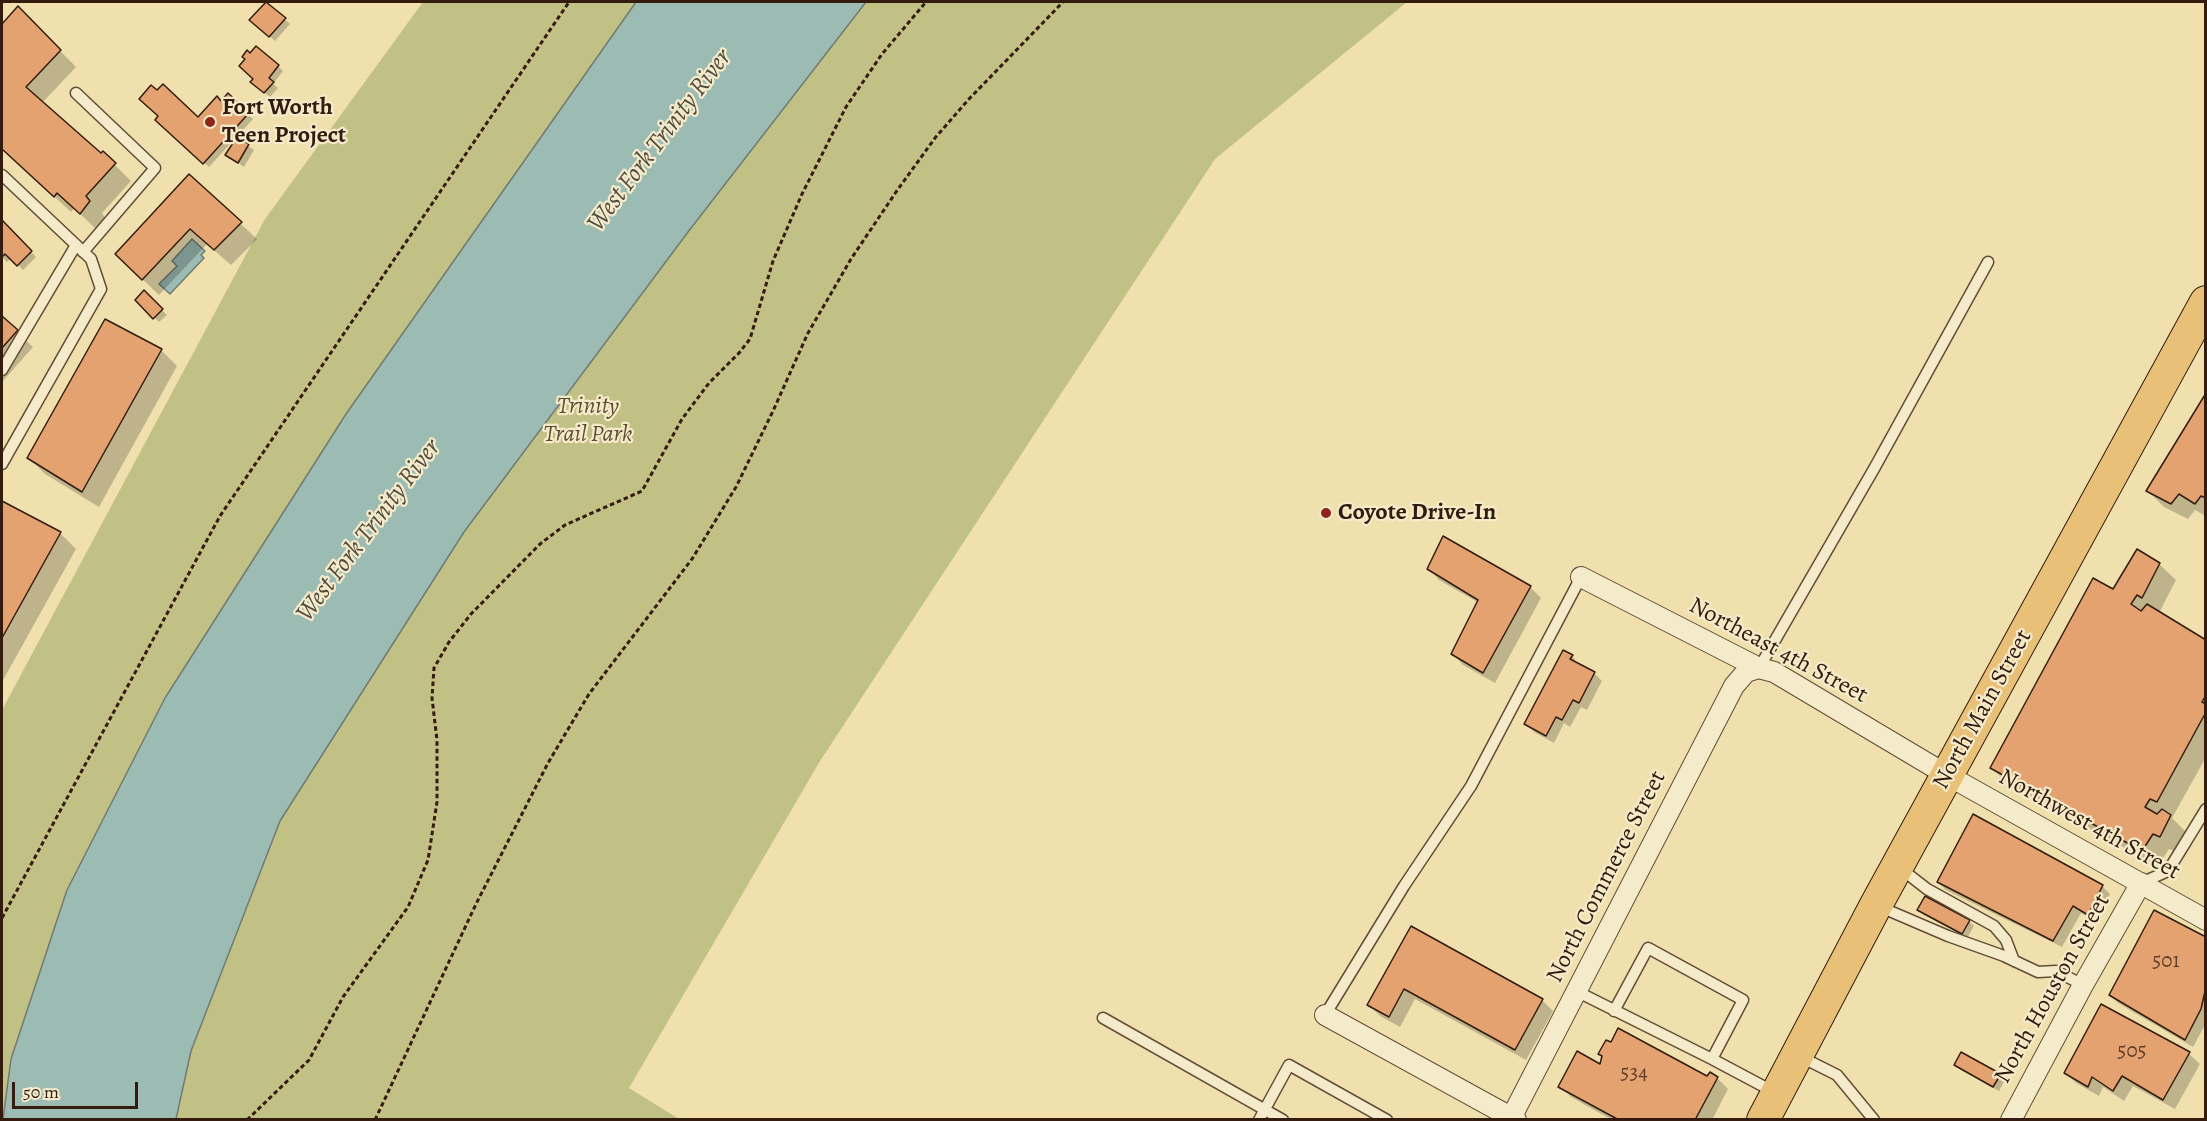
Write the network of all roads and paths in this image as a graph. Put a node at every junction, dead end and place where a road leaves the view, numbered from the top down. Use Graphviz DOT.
graph roads {
  1 [pos="569,2"];
  2 [pos="926,2"];
  3 [pos="1063,2"];
  4 [pos="76,93"];
  5 [pos="2,175"];
  6 [pos="80,249"];
  7 [pos="1988,262"];
  8 [pos="2205,302"];
  9 [pos="2,370"];
  10 [pos="2,464"];
  11 [pos="1581,577"];
  12 [pos="1759,668"];
  13 [pos="1947,775"];
  14 [pos="2205,809"];
  15 [pos="1897,866"];
  16 [pos="2141,883"];
  17 [pos="1876,904"];
  18 [pos="2,918"];
  19 [pos="2205,920"];
  20 [pos="2014,961"];
  21 [pos="2083,985"];
  22 [pos="1576,991"];
  23 [pos="1614,1011"];
  24 [pos="1325,1015"];
  25 [pos="1103,1018"];
  26 [pos="1798,1055"];
  27 [pos="1712,1059"];
  28 [pos="1770,1106"];
  29 [pos="1262,1114"];
  30 [pos="247,1119"];
  31 [pos="375,1119"];
  32 [pos="1283,1119"];
  33 [pos="1387,1119"];
  34 [pos="1513,1119"];
  35 [pos="1874,1119"];
  36 [pos="2011,1119"];
  1 -- 18 [label="path"];
  2 -- 30 [label="path"];
  3 -- 31 [label="path"];
  4 -- 6 [label="lane"];
  5 -- 6 [label="lane"];
  6 -- 9 [label="lane"];
  6 -- 10 [label="lane"];
  7 -- 12 [label="lane"];
  8 -- 13 [label="main road, North Main Street"];
  11 -- 12 [label="street, Northeast 4th Street"];
  11 -- 24 [label="lane"];
  12 -- 13 [label="street, Northeast 4th Street"];
  12 -- 22 [label="street, North Commerce Street"];
  13 -- 15 [label="main road, North Main Street"];
  13 -- 16 [label="street, Northwest 4th Street"];
  14 -- 16 [label="lane"];
  15 -- 17 [label="main road, North Main Street"];
  15 -- 20 [label="lane"];
  16 -- 19 [label="street, Northwest 4th Street"];
  16 -- 21 [label="street, North Houston Street"];
  17 -- 20 [label="lane"];
  17 -- 26 [label="main road, North Main Street"];
  20 -- 21 [label="lane"];
  21 -- 36 [label="street, North Houston Street"];
  22 -- 23 [label="lane"];
  22 -- 34 [label="street, North Commerce Street"];
  23 -- 27 [label="lane"];
  23 -- 27 [label="lane"];
  24 -- 34 [label="street"];
  25 -- 29 [label="lane"];
  26 -- 28 [label="main road, North Main Street"];
  26 -- 35 [label="lane"];
  27 -- 28 [label="lane"];
  29 -- 32 [label="lane"];
  29 -- 33 [label="lane"];
}
